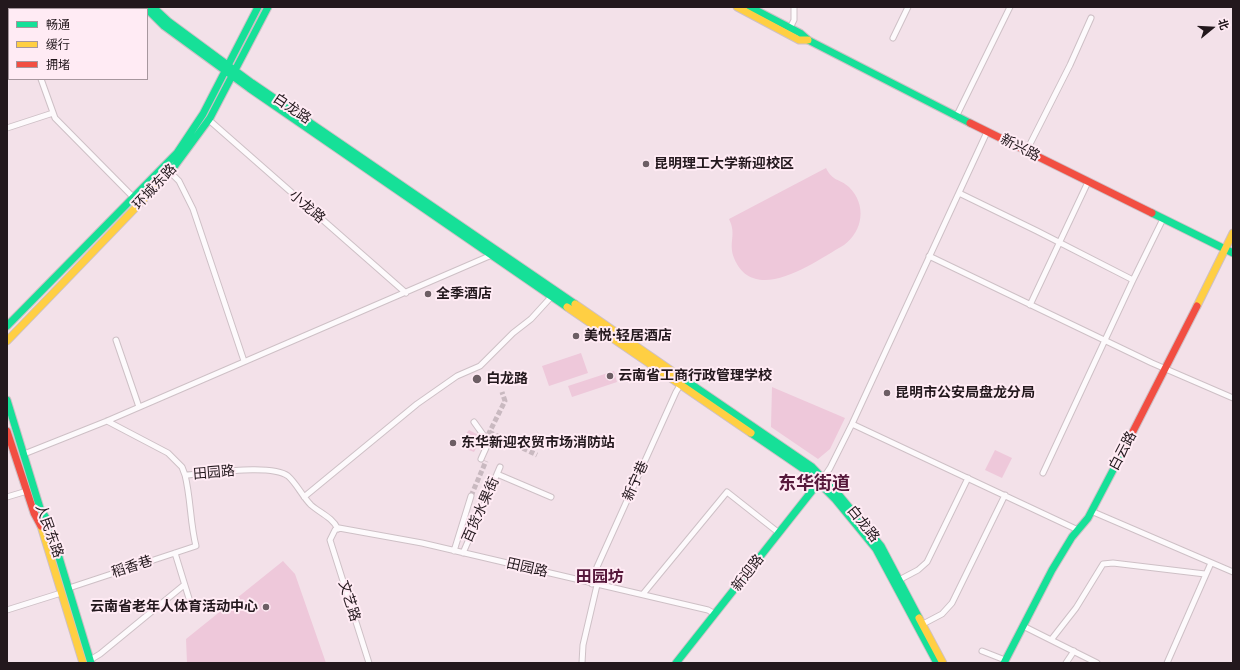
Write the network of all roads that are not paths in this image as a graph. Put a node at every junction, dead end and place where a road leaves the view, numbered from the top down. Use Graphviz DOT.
graph roads {
  1 [pos="152,7"];
  2 [pos="258,7"];
  3 [pos="268,7"];
  4 [pos="737,7"];
  5 [pos="750,7"];
  6 [pos="794,7"];
  7 [pos="908,7"];
  8 [pos="1010,7"];
  9 [pos="148,10"];
  10 [pos="1091,18"];
  11 [pos="790,28"];
  12 [pos="893,38"];
  13 [pos="808,40"];
  14 [pos="228,69"];
  15 [pos="235,74"];
  16 [pos="41,80"];
  17 [pos="53,113"];
  18 [pos="956,117"];
  19 [pos="209,120"];
  20 [pos="7,128"];
  21 [pos="987,132"];
  22 [pos="1026,152"];
  23 [pos="170,172"];
  24 [pos="1088,182"];
  25 [pos="959,193"];
  26 [pos="134,198"];
  27 [pos="1163,219"];
  28 [pos="1233,233"];
  29 [pos="1059,242"];
  30 [pos="1225,250"];
  31 [pos="496,253"];
  32 [pos="1233,253"];
  33 [pos="930,256"];
  34 [pos="1133,280"];
  35 [pos="406,293"];
  36 [pos="552,296"];
  37 [pos="1030,305"];
  38 [pos="7,326"];
  39 [pos="1105,339"];
  40 [pos="116,340"];
  41 [pos="7,341"];
  42 [pos="244,362"];
  43 [pos="1166,368"];
  44 [pos="683,382"];
  45 [pos="1233,398"];
  46 [pos="7,400"];
  47 [pos="139,407"];
  48 [pos="107,421"];
  49 [pos="474,422"];
  50 [pos="852,424"];
  51 [pos="7,431"];
  52 [pos="24,454"];
  53 [pos="481,459"];
  54 [pos="500,467"];
  55 [pos="1043,473"];
  56 [pos="497,474"];
  57 [pos="185,476"];
  58 [pos="968,478"];
  59 [pos="822,480"];
  60 [pos="27,490"];
  61 [pos="1005,495"];
  62 [pos="471,496"];
  63 [pos="7,497"];
  64 [pos="304,497"];
  65 [pos="551,497"];
  66 [pos="1091,511"];
  67 [pos="338,529"];
  68 [pos="1078,530"];
  69 [pos="779,533"];
  70 [pos="454,551"];
  71 [pos="175,553"];
  72 [pos="463,553"];
  73 [pos="1210,563"];
  74 [pos="1233,572"];
  75 [pos="1205,574"];
  76 [pos="899,580"];
  77 [pos="595,584"];
  78 [pos="184,585"];
  79 [pos="69,588"];
  80 [pos="61,592"];
  81 [pos="643,594"];
  82 [pos="191,605"];
  83 [pos="7,610"];
  84 [pos="716,614"];
  85 [pos="923,624"];
  86 [pos="1023,626"];
  87 [pos="1051,640"];
  88 [pos="982,651"];
  89 [pos="1074,651"];
  90 [pos="88,662"];
  91 [pos="1004,662"];
  92 [pos="369,663"];
  93 [pos="582,663"];
  94 [pos="676,663"];
  95 [pos="937,663"];
  96 [pos="943,663"];
  97 [pos="1066,663"];
  98 [pos="1097,663"];
  99 [pos="1167,663"];
  1 -- 14 [label="main road, 白龙路"];
  2 -- 14 [label="main road, 环城东路"];
  3 -- 15 [label="main road, 环城东路"];
  4 -- 13 [label="main road, 新兴路"];
  5 -- 11 [label="main road, 新兴路"];
  6 -- 11 [label="street"];
  7 -- 12 [label="street"];
  8 -- 18 [label="street"];
  9 -- 14 [label="main road, 白龙路"];
  10 -- 22 [label="street"];
  11 -- 13 [label="main road, 新兴路"];
  13 -- 18 [label="main road, 新兴路"];
  14 -- 15 [label="main road, 白龙路"];
  14 -- 26 [label="main road, 环城东路"];
  15 -- 19 [label="main road, 环城东路"];
  15 -- 31 [label="main road, 白龙路"];
  16 -- 17 [label="street"];
  17 -- 20 [label="street"];
  17 -- 26 [label="street"];
  18 -- 21 [label="main road, 新兴路"];
  19 -- 23 [label="main road, 环城东路"];
  19 -- 35 [label="street, 小龙路"];
  21 -- 22 [label="main road, 新兴路"];
  21 -- 25 [label="street"];
  22 -- 24 [label="main road, 新兴路"];
  23 -- 41 [label="main road, 环城东路"];
  23 -- 42 [label="street"];
  24 -- 27 [label="main road, 新兴路"];
  24 -- 29 [label="street"];
  25 -- 29 [label="street"];
  25 -- 33 [label="street"];
  26 -- 38 [label="main road, 环城东路"];
  27 -- 30 [label="main road, 新兴路"];
  27 -- 34 [label="street"];
  28 -- 30 [label="main road, 白云路"];
  29 -- 34 [label="street"];
  29 -- 37 [label="street"];
  30 -- 32 [label="main road, 新兴路"];
  30 -- 43 [label="main road, 白云路"];
  31 -- 35 [label="street"];
  31 -- 36 [label="main road, 白龙路"];
  31 -- 44 [label="main road, 白龙路"];
  33 -- 37 [label="street"];
  33 -- 50 [label="street"];
  34 -- 39 [label="street"];
  35 -- 42 [label="street"];
  36 -- 44 [label="main road, 白龙路"];
  36 -- 64 [label="street"];
  37 -- 39 [label="street"];
  39 -- 43 [label="street"];
  39 -- 55 [label="street"];
  40 -- 47 [label="street"];
  42 -- 47 [label="street"];
  43 -- 45 [label="street"];
  43 -- 66 [label="main road, 白云路"];
  44 -- 59 [label="main road, 白龙路"];
  44 -- 77 [label="street, 新宁巷"];
  46 -- 52 [label="main road, 人民东路"];
  47 -- 48 [label="street"];
  48 -- 52 [label="street"];
  48 -- 57 [label="street, 田园路"];
  49 -- 53 [label="street"];
  50 -- 58 [label="street"];
  50 -- 59 [label="street"];
  51 -- 60 [label="main road, 人民东路"];
  52 -- 79 [label="main road, 人民东路"];
  54 -- 56 [label="street, 百货水果街"];
  56 -- 65 [label="street"];
  56 -- 72 [label="street, 百货水果街"];
  57 -- 64 [label="street, 田园路"];
  57 -- 71 [label="street, 稻香巷"];
  58 -- 61 [label="street"];
  58 -- 76 [label="street"];
  59 -- 69 [label="main road, 新迎路"];
  59 -- 76 [label="main road, 白龙路"];
  59 -- 95 [label="main road, 白龙路"];
  60 -- 63 [label="street"];
  60 -- 80 [label="main road, 人民东路"];
  61 -- 68 [label="street"];
  61 -- 85 [label="street"];
  62 -- 70 [label="street"];
  64 -- 67 [label="street, 田园路"];
  66 -- 68 [label="main road, 白云路"];
  66 -- 73 [label="street"];
  67 -- 70 [label="street, 田园路"];
  67 -- 92 [label="street, 文艺路"];
  68 -- 86 [label="main road, 白云路"];
  69 -- 81 [label="street"];
  69 -- 84 [label="main road, 新迎路"];
  70 -- 72 [label="street, 田园路"];
  71 -- 78 [label="street"];
  71 -- 79 [label="street, 稻香巷"];
  72 -- 77 [label="street, 田园路"];
  73 -- 74 [label="street"];
  73 -- 75 [label="street"];
  75 -- 87 [label="street"];
  75 -- 99 [label="street"];
  76 -- 85 [label="main road, 白龙路"];
  77 -- 81 [label="street, 田园路"];
  77 -- 93 [label="street, 新宁巷"];
  78 -- 82 [label="street"];
  78 -- 90 [label="street"];
  79 -- 90 [label="main road, 人民东路"];
  80 -- 83 [label="street"];
  80 -- 90 [label="main road, 人民东路"];
  81 -- 84 [label="street, 田园路"];
  84 -- 94 [label="main road, 新迎路"];
  85 -- 96 [label="main road, 白龙路"];
  86 -- 87 [label="street"];
  86 -- 91 [label="main road, 白云路"];
  87 -- 89 [label="street"];
  88 -- 91 [label="street"];
  89 -- 97 [label="street"];
  89 -- 98 [label="street"];
}
